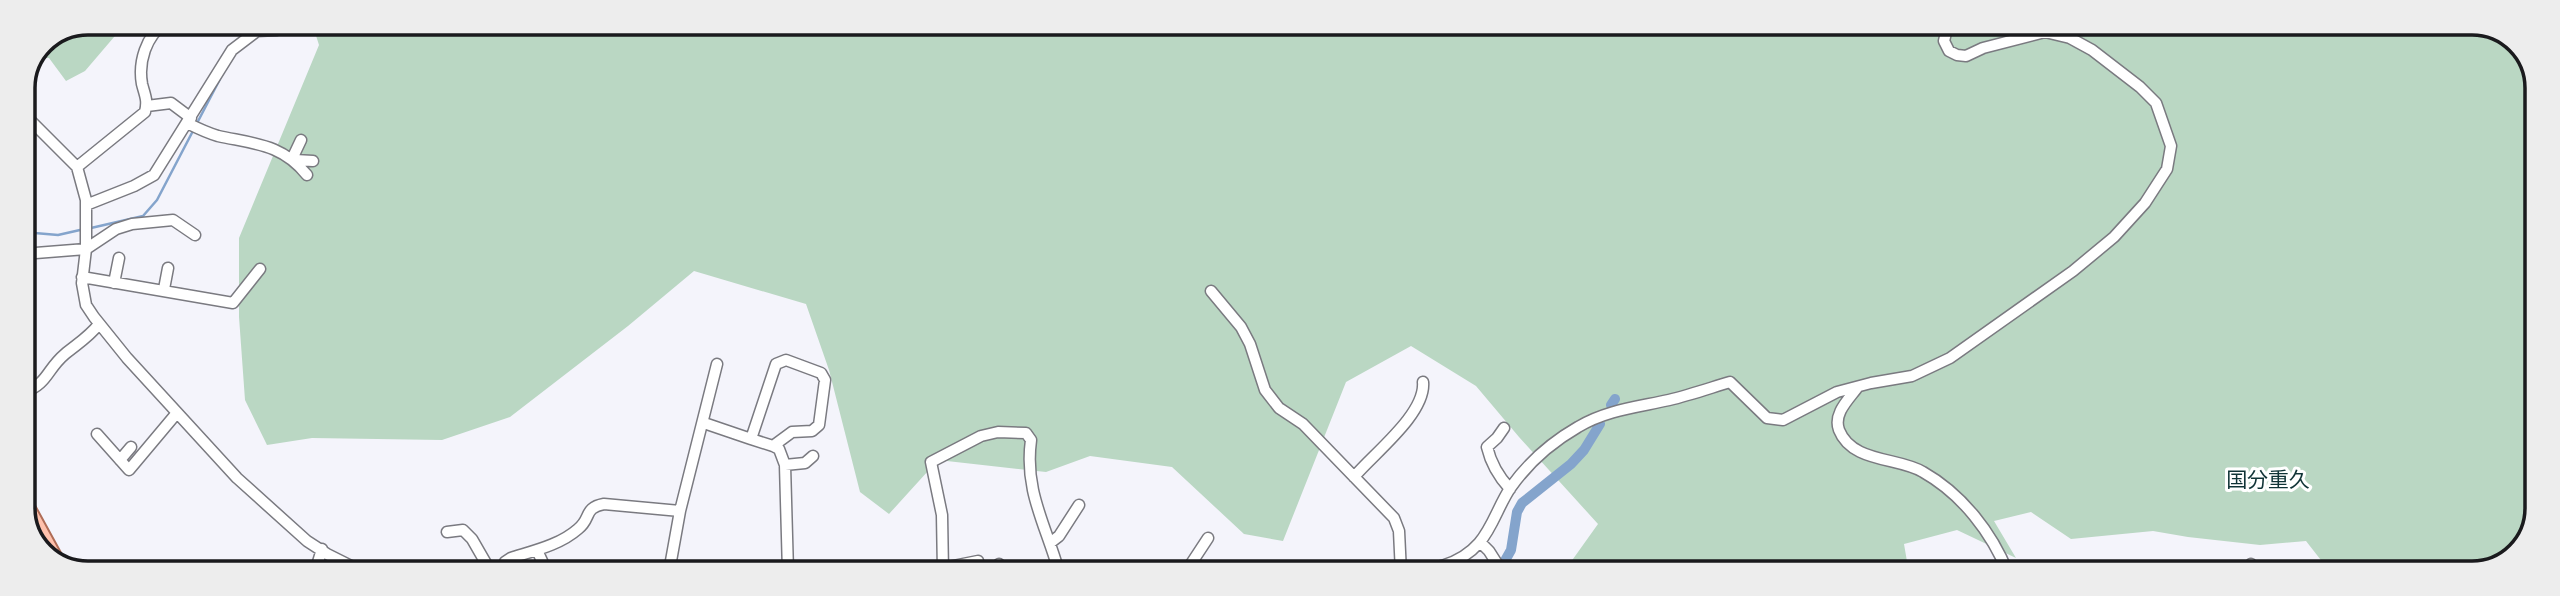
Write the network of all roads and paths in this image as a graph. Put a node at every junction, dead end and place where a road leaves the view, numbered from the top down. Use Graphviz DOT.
graph roads {
  1 [pos="152,35"];
  2 [pos="252,35"];
  3 [pos="1945,35"];
  4 [pos="2033,35"];
  5 [pos="2058,35"];
  6 [pos="147,106"];
  7 [pos="192,124"];
  8 [pos="35,125"];
  9 [pos="301,140"];
  10 [pos="294,160"];
  11 [pos="313,162"];
  12 [pos="77,167"];
  13 [pos="307,175"];
  14 [pos="86,205"];
  15 [pos="195,235"];
  16 [pos="86,250"];
  17 [pos="35,253"];
  18 [pos="119,258"];
  19 [pos="168,268"];
  20 [pos="260,269"];
  21 [pos="82,276"];
  22 [pos="114,283"];
  23 [pos="164,289"];
  24 [pos="1211,291"];
  25 [pos="99,324"];
  26 [pos="717,364"];
  27 [pos="1423,383"];
  28 [pos="35,388"];
  29 [pos="1857,388"];
  30 [pos="176,414"];
  31 [pos="704,423"];
  32 [pos="1504,428"];
  33 [pos="97,434"];
  34 [pos="751,439"];
  35 [pos="773,446"];
  36 [pos="131,447"];
  37 [pos="813,456"];
  38 [pos="120,460"];
  39 [pos="785,465"];
  40 [pos="1354,477"];
  41 [pos="1510,489"];
  42 [pos="1079,505"];
  43 [pos="680,511"];
  44 [pos="446,532"];
  45 [pos="1208,538"];
  46 [pos="1480,542"];
  47 [pos="1050,543"];
  48 [pos="322,549"];
  49 [pos="537,550"];
  50 [pos="318,561"];
  51 [pos="341,561"];
  52 [pos="485,561"];
  53 [pos="506,561"];
  54 [pos="542,561"];
  55 [pos="671,561"];
  56 [pos="788,561"];
  57 [pos="943,561"];
  58 [pos="1056,561"];
  59 [pos="1193,561"];
  60 [pos="1401,561"];
  61 [pos="1452,561"];
  62 [pos="1496,561"];
  63 [pos="2002,561"];
  1 -- 6 [label="street"];
  2 -- 7 [label="street"];
  3 -- 4 [label="street"];
  5 -- 29 [label="street"];
  6 -- 7 [label="street"];
  6 -- 12 [label="street"];
  7 -- 10 [label="street"];
  7 -- 14 [label="street"];
  8 -- 12 [label="street"];
  9 -- 10 [label="street"];
  10 -- 11 [label="street"];
  10 -- 13 [label="street"];
  12 -- 14 [label="street"];
  14 -- 16 [label="street"];
  15 -- 16 [label="street"];
  16 -- 17 [label="street"];
  16 -- 21 [label="street"];
  18 -- 22 [label="street"];
  19 -- 23 [label="street"];
  20 -- 23 [label="street"];
  21 -- 22 [label="street"];
  21 -- 25 [label="street"];
  22 -- 23 [label="street"];
  24 -- 40 [label="street"];
  25 -- 28 [label="street"];
  25 -- 30 [label="street"];
  26 -- 31 [label="street"];
  27 -- 40 [label="street"];
  29 -- 41 [label="street"];
  29 -- 63 [label="street"];
  30 -- 38 [label="street"];
  30 -- 48 [label="street"];
  31 -- 34 [label="street"];
  31 -- 43 [label="street"];
  32 -- 41 [label="street"];
  33 -- 38 [label="street"];
  34 -- 35 [label="street"];
  34 -- 35 [label="street"];
  35 -- 39 [label="street"];
  36 -- 38 [label="street"];
  37 -- 39 [label="street"];
  39 -- 56 [label="street"];
  40 -- 60 [label="street"];
  41 -- 46 [label="street"];
  42 -- 47 [label="street"];
  43 -- 49 [label="street"];
  43 -- 55 [label="street"];
  44 -- 52 [label="street"];
  45 -- 59 [label="street"];
  46 -- 61 [label="street"];
  46 -- 62 [label="street"];
  47 -- 57 [label="street"];
  47 -- 58 [label="street"];
  48 -- 50 [label="street"];
  48 -- 51 [label="street"];
  49 -- 53 [label="street"];
  49 -- 54 [label="street"];
}
